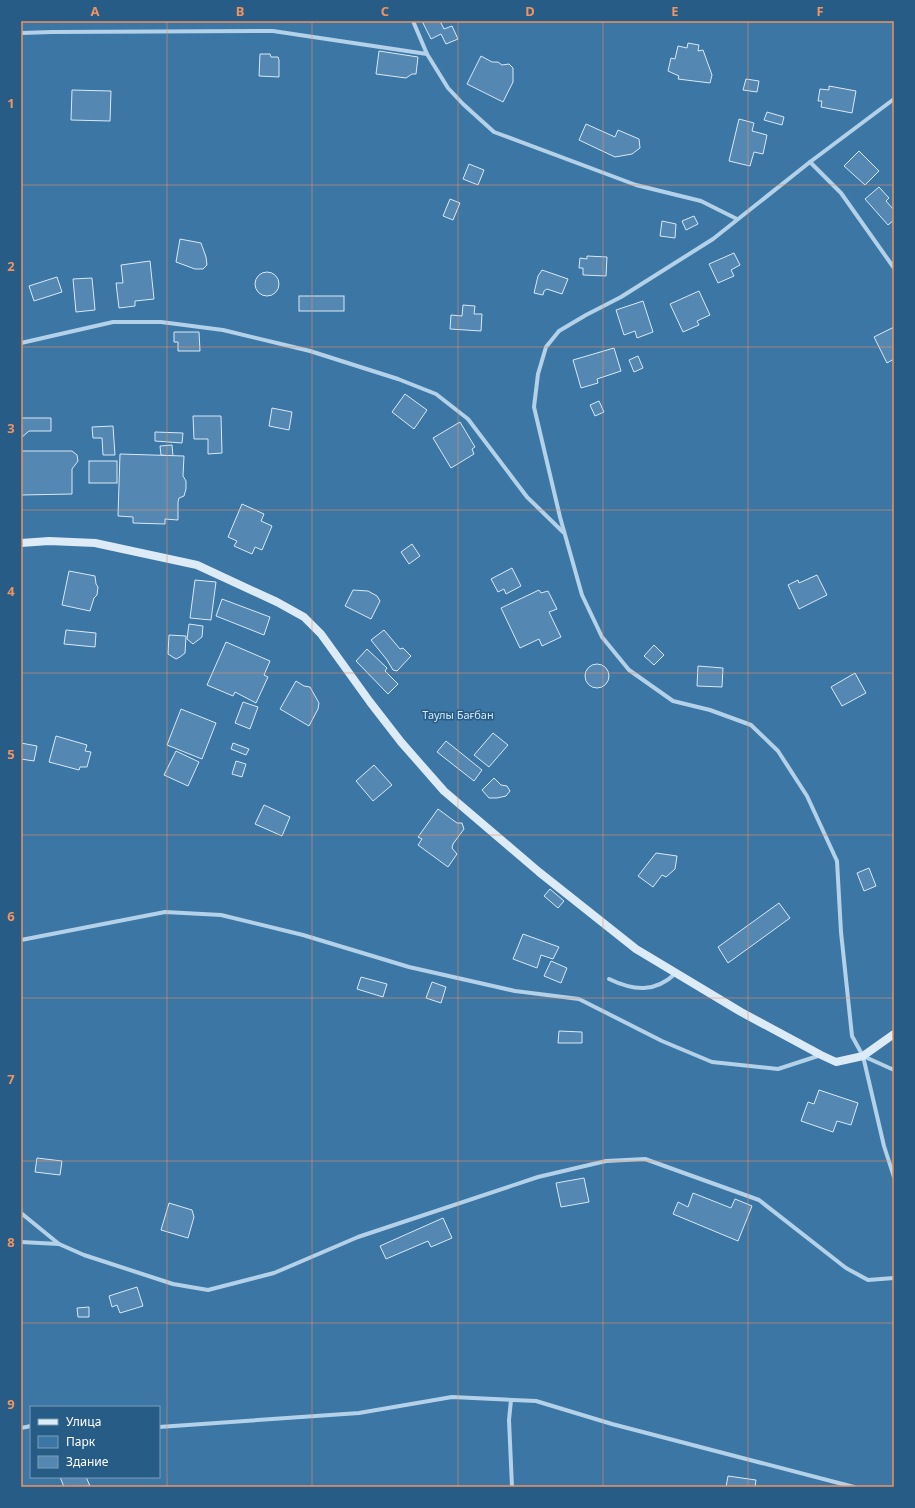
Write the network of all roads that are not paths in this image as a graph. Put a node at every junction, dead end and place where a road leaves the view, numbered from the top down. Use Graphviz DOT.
graph roads {
  1 [pos="413,21"];
  2 [pos="21,33"];
  3 [pos="427,54"];
  4 [pos="894,99"];
  5 [pos="810,162"];
  6 [pos="737,219"];
  7 [pos="894,268"];
  8 [pos="21,343"];
  9 [pos="564,532"];
  10 [pos="21,543"];
  11 [pos="21,940"];
  12 [pos="676,973"];
  13 [pos="609,979"];
  14 [pos="894,1034"];
  15 [pos="821,1055"];
  16 [pos="863,1056"];
  17 [pos="894,1070"];
  18 [pos="894,1177"];
  19 [pos="21,1213"];
  20 [pos="21,1242"];
  21 [pos="60,1244"];
  22 [pos="894,1278"];
  23 [pos="511,1400"];
  24 [pos="160,1427"];
  25 [pos="512,1487"];
  26 [pos="854,1487"];
  1 -- 3 [label="street"];
  2 -- 3 [label="street"];
  3 -- 6 [label="street"];
  4 -- 5 [label="street"];
  5 -- 6 [label="street"];
  5 -- 7 [label="street"];
  6 -- 9 [label="street"];
  8 -- 9 [label="street"];
  9 -- 16 [label="street"];
  10 -- 12 [label="street"];
  11 -- 15 [label="street"];
  12 -- 13 [label="street"];
  12 -- 15 [label="street"];
  14 -- 16 [label="street"];
  15 -- 16 [label="street"];
  16 -- 17 [label="street"];
  16 -- 18 [label="street"];
  19 -- 21 [label="street"];
  20 -- 21 [label="street"];
  21 -- 22 [label="street"];
  23 -- 24 [label="street"];
  23 -- 25 [label="street"];
  23 -- 26 [label="street"];
}
